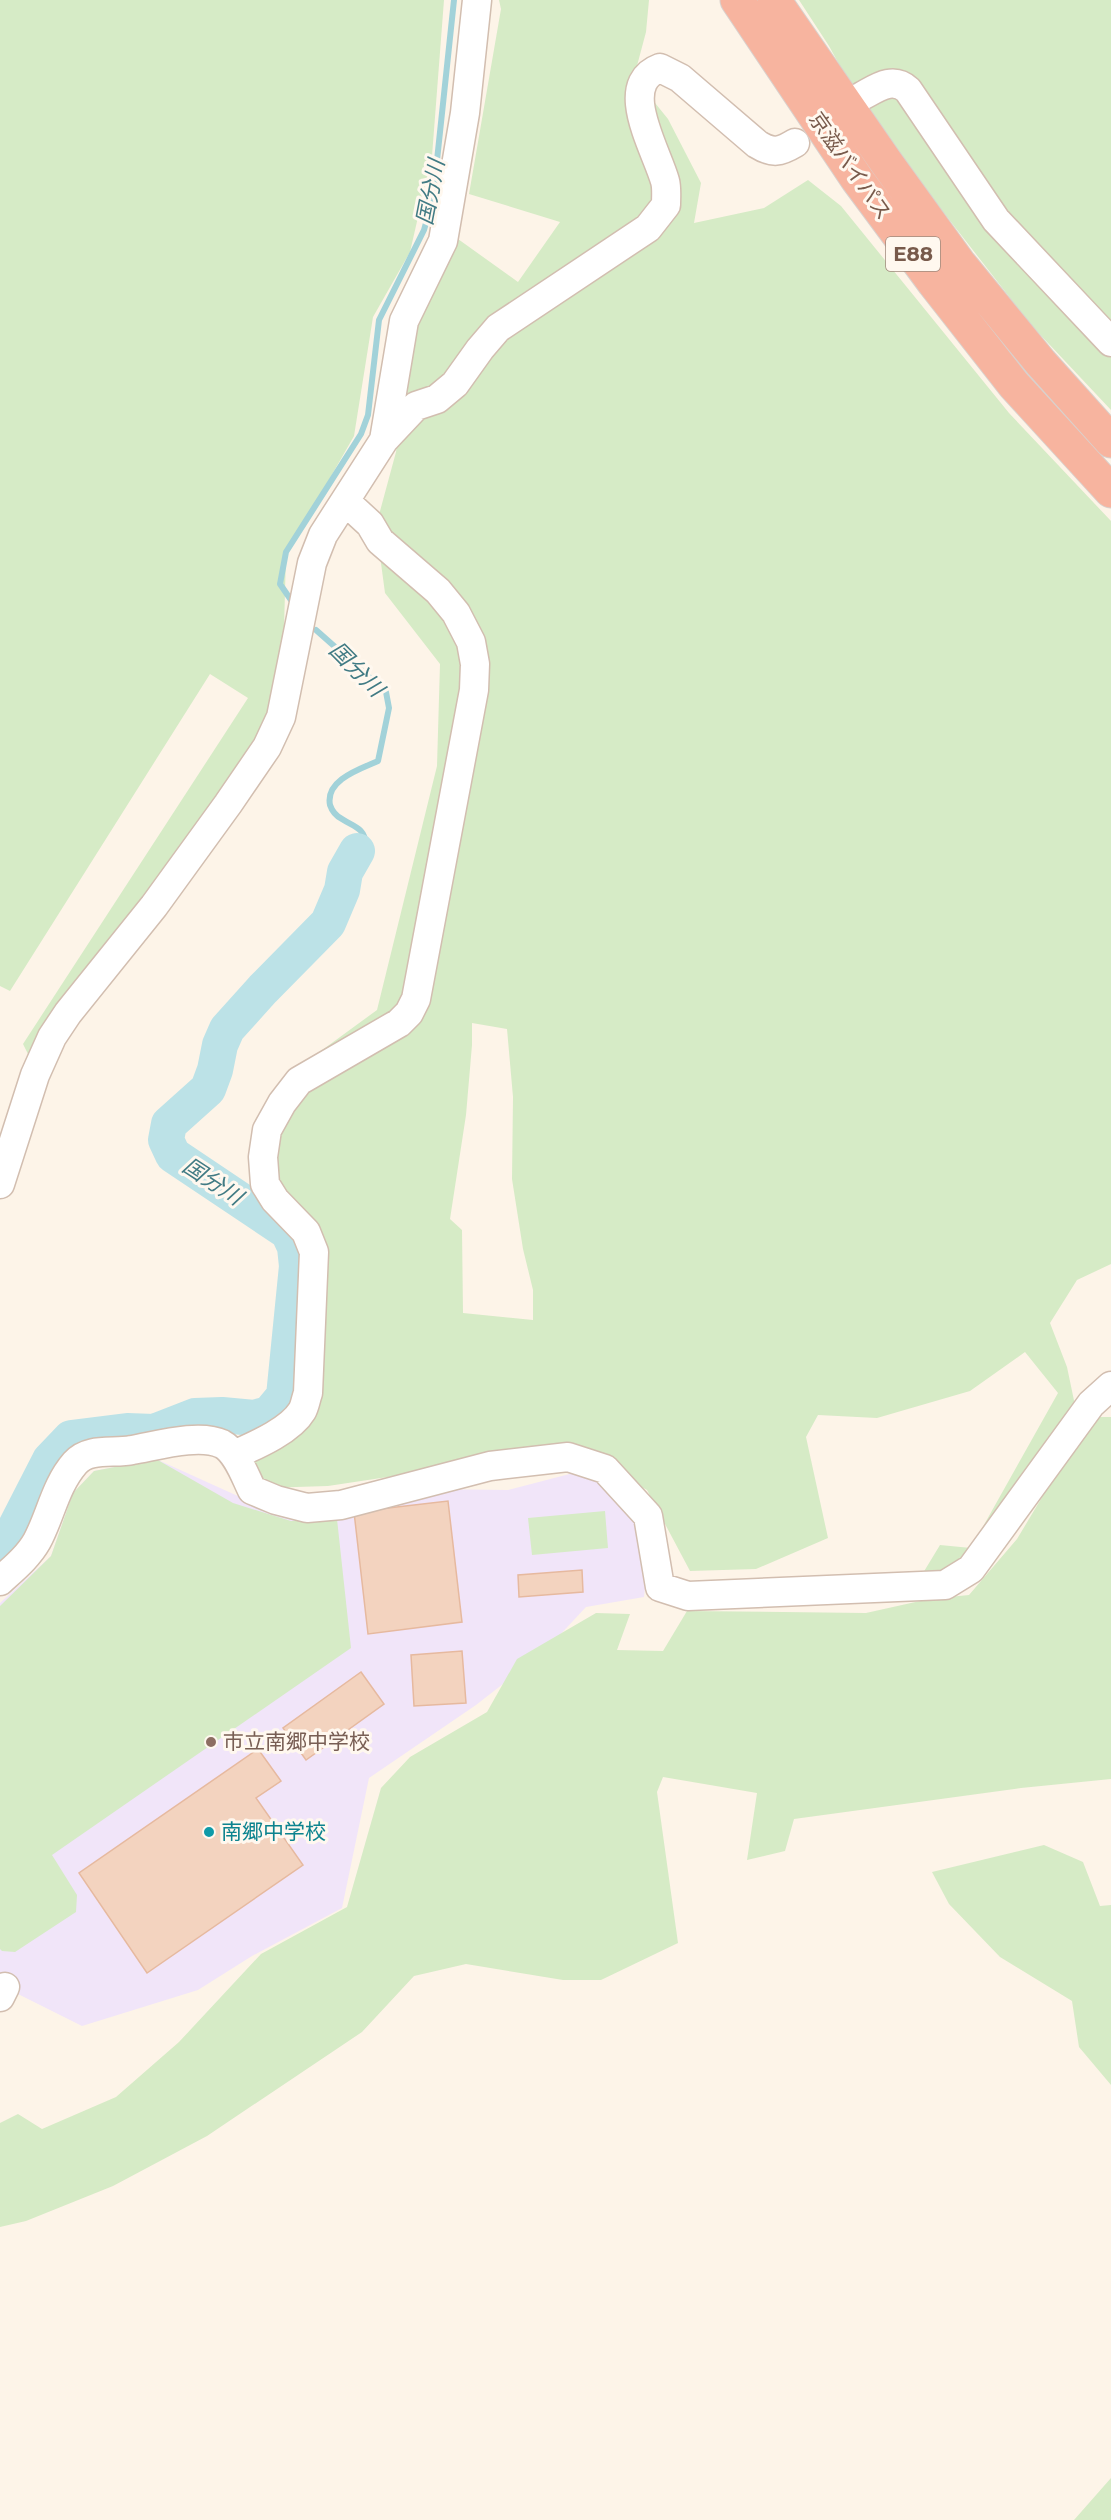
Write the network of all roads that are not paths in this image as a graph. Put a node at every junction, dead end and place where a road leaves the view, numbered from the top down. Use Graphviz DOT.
graph roads {
  1 [pos="477,0"];
  2 [pos="737,0"];
  3 [pos="774,0"];
  4 [pos="862,96"];
  5 [pos="795,143"];
  6 [pos="1111,342"];
  7 [pos="384,440"];
  8 [pos="1111,441"];
  9 [pos="1111,491"];
  10 [pos="345,501"];
  11 [pos="0,1184"];
  12 [pos="1111,1386"];
  13 [pos="234,1455"];
  14 [pos="0,1581"];
  1 -- 7 [label="street"];
  2 -- 9 [label="highway, 京滋バイパス / E88"];
  3 -- 8 [label="highway, 京滋バイパス / E88"];
  4 -- 6 [label="street"];
  5 -- 7 [label="street"];
  7 -- 10 [label="street"];
  10 -- 11 [label="street"];
  10 -- 13 [label="street"];
  12 -- 13 [label="street"];
  13 -- 14 [label="street"];
}
